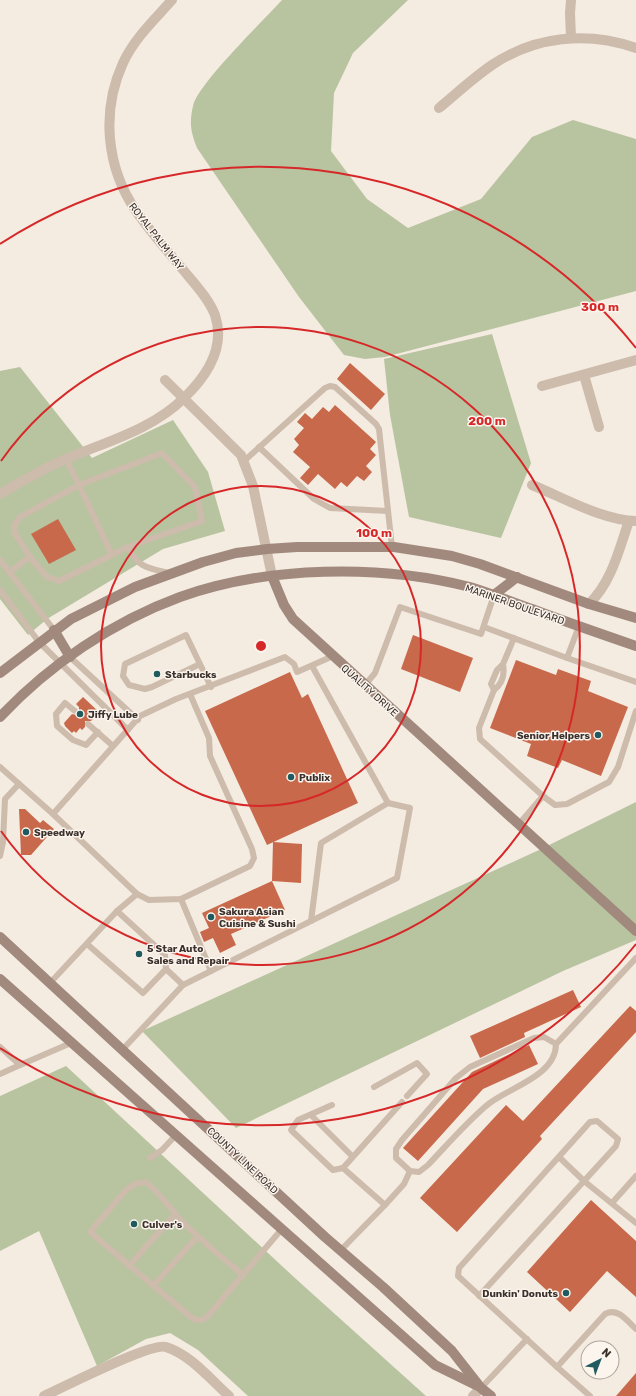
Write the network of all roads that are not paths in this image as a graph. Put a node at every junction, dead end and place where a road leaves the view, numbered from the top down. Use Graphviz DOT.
graph roads {
  1 [pos="172,0"];
  2 [pos="572,0"];
  3 [pos="570,38"];
  4 [pos="636,48"];
  5 [pos="439,108"];
  6 [pos="636,360"];
  7 [pos="584,374"];
  8 [pos="166,380"];
  9 [pos="542,386"];
  10 [pos="184,399"];
  11 [pos="599,427"];
  12 [pos="260,447"];
  13 [pos="66,459"];
  14 [pos="244,461"];
  15 [pos="79,485"];
  16 [pos="532,485"];
  17 [pos="0,494"];
  18 [pos="388,511"];
  19 [pos="633,521"];
  20 [pos="128,547"];
  21 [pos="392,547"];
  22 [pos="266,549"];
  23 [pos="112,555"];
  24 [pos="30,557"];
  25 [pos="0,560"];
  26 [pos="9,572"];
  27 [pos="168,573"];
  28 [pos="272,576"];
  29 [pos="517,577"];
  30 [pos="0,590"];
  31 [pos="494,595"];
  32 [pos="589,604"];
  33 [pos="636,618"];
  34 [pos="579,626"];
  35 [pos="484,627"];
  36 [pos="54,630"];
  37 [pos="514,638"];
  38 [pos="39,642"];
  39 [pos="636,646"];
  40 [pos="333,656"];
  41 [pos="70,657"];
  42 [pos="567,658"];
  43 [pos="59,664"];
  44 [pos="200,664"];
  45 [pos="312,666"];
  46 [pos="0,673"];
  47 [pos="636,682"];
  48 [pos="365,685"];
  49 [pos="211,686"];
  50 [pos="190,694"];
  51 [pos="636,711"];
  52 [pos="75,712"];
  53 [pos="0,717"];
  54 [pos="138,720"];
  55 [pos="88,724"];
  56 [pos="128,730"];
  57 [pos="98,732"];
  58 [pos="113,746"];
  59 [pos="0,767"];
  60 [pos="19,784"];
  61 [pos="0,795"];
  62 [pos="543,796"];
  63 [pos="5,799"];
  64 [pos="388,803"];
  65 [pos="2,814"];
  66 [pos="53,814"];
  67 [pos="519,824"];
  68 [pos="2,830"];
  69 [pos="0,856"];
  70 [pos="137,894"];
  71 [pos="181,899"];
  72 [pos="117,911"];
  73 [pos="311,922"];
  74 [pos="636,931"];
  75 [pos="0,937"];
  76 [pos="87,944"];
  77 [pos="636,958"];
  78 [pos="166,969"];
  79 [pos="211,971"];
  80 [pos="0,979"];
  81 [pos="50,983"];
  82 [pos="183,985"];
  83 [pos="70,1043"];
  84 [pos="556,1044"];
  85 [pos="0,1047"];
  86 [pos="123,1049"];
  87 [pos="20,1065"];
  88 [pos="0,1074"];
  89 [pos="374,1087"];
  90 [pos="407,1096"];
  91 [pos="402,1102"];
  92 [pos="332,1105"];
  93 [pos="311,1115"];
  94 [pos="175,1136"];
  95 [pos="352,1156"];
  96 [pos="559,1157"];
  97 [pos="150,1158"];
  98 [pos="343,1168"];
  99 [pos="410,1171"];
  100 [pos="636,1176"];
  101 [pos="584,1181"];
  102 [pos="612,1203"];
  103 [pos="384,1205"];
  104 [pos="175,1214"];
  105 [pos="636,1223"];
  106 [pos="281,1230"];
  107 [pos="198,1237"];
  108 [pos="340,1250"];
  109 [pos="128,1266"];
  110 [pos="243,1275"];
  111 [pos="153,1286"];
  112 [pos="480,1296"];
  113 [pos="636,1329"];
  114 [pos="527,1339"];
  115 [pos="557,1367"];
  116 [pos="481,1388"];
  117 [pos="44,1396"];
  118 [pos="229,1396"];
  119 [pos="473,1396"];
  120 [pos="491,1396"];
  121 [pos="590,1396"];
  1 -- 10 [label="street, ROYAL PALM WAY"];
  2 -- 3 [label="street"];
  3 -- 4 [label="street"];
  3 -- 5 [label="street"];
  6 -- 7 [label="street"];
  7 -- 9 [label="street"];
  7 -- 11 [label="street"];
  8 -- 10 [label="street"];
  10 -- 13 [label="street, ROYAL PALM WAY"];
  10 -- 14 [label="street, QUALITY DRIVE"];
  12 -- 14 [label="lane"];
  12 -- 18 [label="lane"];
  12 -- 18 [label="lane"];
  13 -- 15 [label="lane"];
  13 -- 17 [label="street, ROYAL PALM WAY"];
  14 -- 22 [label="street, QUALITY DRIVE"];
  15 -- 20 [label="lane"];
  15 -- 23 [label="lane"];
  15 -- 24 [label="lane"];
  16 -- 19 [label="street"];
  18 -- 21 [label="lane"];
  19 -- 32 [label="street"];
  20 -- 23 [label="lane"];
  20 -- 27 [label="lane"];
  21 -- 22 [label="main road"];
  21 -- 29 [label="main road"];
  22 -- 27 [label="main road"];
  22 -- 28 [label="street, QUALITY DRIVE"];
  23 -- 24 [label="lane"];
  24 -- 26 [label="lane"];
  25 -- 26 [label="lane"];
  26 -- 36 [label="lane"];
  27 -- 36 [label="main road"];
  28 -- 31 [label="main road, MARINER BOULEVARD"];
  28 -- 40 [label="main road, QUALITY DRIVE"];
  28 -- 41 [label="main road, MARINER BOULEVARD"];
  29 -- 31 [label="main road"];
  29 -- 32 [label="main road"];
  30 -- 38 [label="lane"];
  31 -- 34 [label="main road, MARINER BOULEVARD"];
  31 -- 35 [label="lane"];
  32 -- 33 [label="main road"];
  34 -- 39 [label="main road, MARINER BOULEVARD"];
  34 -- 42 [label="lane"];
  35 -- 37 [label="lane"];
  35 -- 48 [label="lane"];
  36 -- 38 [label="main road"];
  36 -- 41 [label="main road"];
  37 -- 42 [label="lane"];
  37 -- 62 [label="lane"];
  38 -- 43 [label="lane"];
  38 -- 46 [label="main road"];
  40 -- 45 [label="lane"];
  40 -- 48 [label="main road, QUALITY DRIVE"];
  41 -- 43 [label="main road, MARINER BOULEVARD"];
  41 -- 54 [label="lane"];
  42 -- 47 [label="lane"];
  43 -- 53 [label="main road, MARINER BOULEVARD"];
  43 -- 56 [label="lane"];
  44 -- 44 [label="lane"];
  44 -- 49 [label="lane"];
  45 -- 49 [label="lane"];
  45 -- 64 [label="lane"];
  48 -- 67 [label="main road, QUALITY DRIVE"];
  49 -- 50 [label="lane"];
  50 -- 54 [label="lane"];
  50 -- 71 [label="lane"];
  51 -- 62 [label="lane"];
  52 -- 57 [label="lane"];
  54 -- 56 [label="lane"];
  55 -- 57 [label="lane"];
  56 -- 58 [label="lane"];
  57 -- 58 [label="lane"];
  58 -- 66 [label="lane"];
  59 -- 60 [label="lane"];
  60 -- 63 [label="lane"];
  60 -- 66 [label="lane"];
  61 -- 63 [label="lane"];
  62 -- 67 [label="lane"];
  63 -- 65 [label="lane"];
  64 -- 73 [label="lane"];
  64 -- 73 [label="lane"];
  65 -- 68 [label="lane"];
  66 -- 70 [label="lane"];
  67 -- 74 [label="main road, QUALITY DRIVE"];
  68 -- 69 [label="lane"];
  70 -- 71 [label="lane"];
  70 -- 72 [label="lane"];
  71 -- 79 [label="lane"];
  72 -- 76 [label="lane"];
  72 -- 78 [label="lane"];
  73 -- 79 [label="lane"];
  75 -- 81 [label="main road, COUNTY LINE ROAD"];
  76 -- 78 [label="lane"];
  76 -- 81 [label="lane"];
  77 -- 84 [label="lane"];
  78 -- 82 [label="lane"];
  79 -- 82 [label="lane"];
  80 -- 83 [label="main road, COUNTY LINE ROAD"];
  81 -- 86 [label="main road, COUNTY LINE ROAD"];
  82 -- 86 [label="lane"];
  83 -- 87 [label="lane"];
  83 -- 94 [label="main road, COUNTY LINE ROAD"];
  84 -- 99 [label="lane"];
  84 -- 99 [label="lane"];
  85 -- 87 [label="lane"];
  86 -- 108 [label="main road, COUNTY LINE ROAD"];
  87 -- 88 [label="lane"];
  89 -- 90 [label="lane"];
  91 -- 95 [label="lane"];
  92 -- 93 [label="lane"];
  93 -- 95 [label="lane"];
  93 -- 98 [label="lane"];
  94 -- 97 [label="lane"];
  94 -- 106 [label="main road, COUNTY LINE ROAD"];
  95 -- 98 [label="lane"];
  96 -- 101 [label="lane"];
  96 -- 101 [label="lane"];
  96 -- 112 [label="lane"];
  98 -- 103 [label="lane"];
  99 -- 103 [label="lane"];
  100 -- 102 [label="lane"];
  101 -- 102 [label="lane"];
  101 -- 112 [label="lane"];
  102 -- 105 [label="lane"];
  103 -- 108 [label="lane"];
  104 -- 107 [label="lane"];
  104 -- 109 [label="lane"];
  104 -- 109 [label="lane"];
  106 -- 110 [label="lane"];
  106 -- 116 [label="main road, COUNTY LINE ROAD"];
  107 -- 110 [label="lane"];
  107 -- 111 [label="lane"];
  108 -- 116 [label="main road, COUNTY LINE ROAD"];
  109 -- 111 [label="lane"];
  110 -- 111 [label="lane"];
  112 -- 114 [label="lane"];
  113 -- 115 [label="lane"];
  114 -- 115 [label="lane"];
  114 -- 116 [label="lane"];
  115 -- 121 [label="lane"];
  116 -- 119 [label="street"];
  116 -- 120 [label="main road, COUNTY LINE ROAD"];
  117 -- 118 [label="street"];
}
